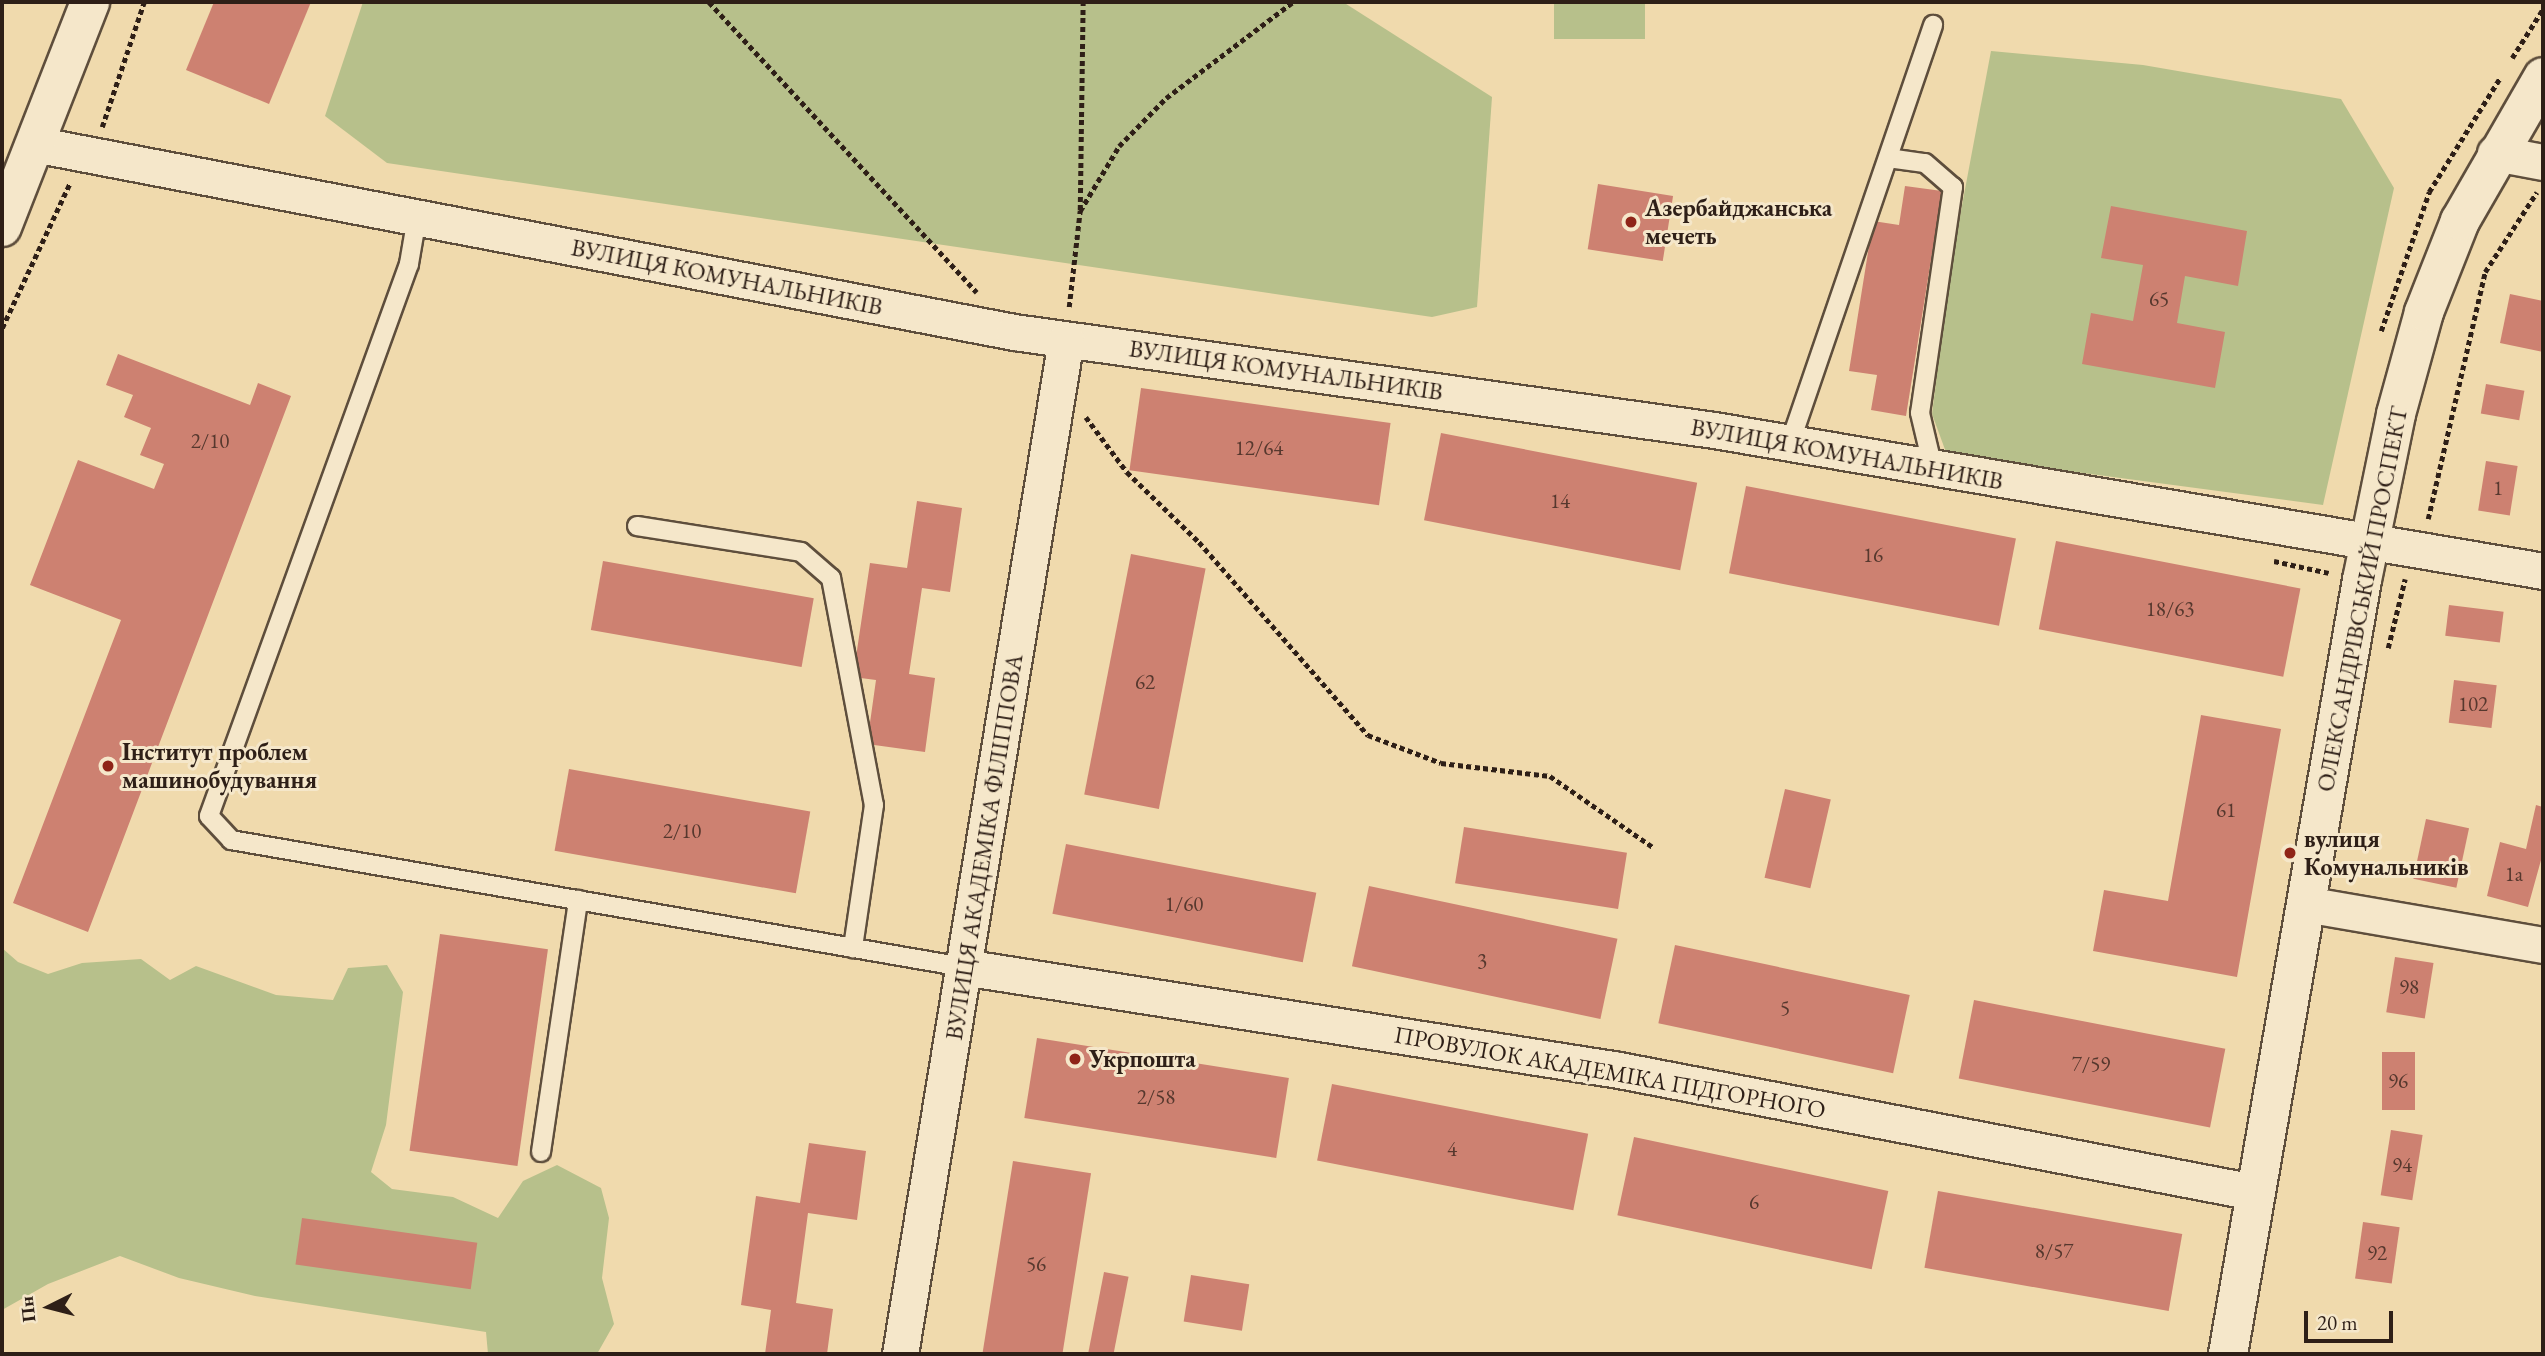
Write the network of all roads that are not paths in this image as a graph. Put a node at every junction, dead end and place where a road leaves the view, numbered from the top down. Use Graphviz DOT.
graph roads {
  1 [pos="90,2"];
  2 [pos="1933,25"];
  3 [pos="2543,77"];
  4 [pos="34,144"];
  5 [pos="2495,153"];
  6 [pos="1888,158"];
  7 [pos="2543,162"];
  8 [pos="417,217"];
  9 [pos="2,226"];
  10 [pos="1066,339"];
  11 [pos="1790,443"];
  12 [pos="1933,468"];
  13 [pos="637,526"];
  14 [pos="2368,543"];
  15 [pos="2543,571"];
  16 [pos="578,900"];
  17 [pos="2305,904"];
  18 [pos="2543,945"];
  19 [pos="853,948"];
  20 [pos="963,967"];
  21 [pos="541,1153"];
  22 [pos="2254,1192"];
  23 [pos="900,1354"];
  24 [pos="2228,1354"];
  1 -- 4 [label="main road"];
  2 -- 6 [label="lane"];
  3 -- 5 [label="main road, ОЛЕКСАНДРІВСЬКИЙ ПРОСПЕКТ"];
  4 -- 8 [label="street, ВУЛИЦЯ КОМУНАЛЬНИКІВ"];
  4 -- 9 [label="main road"];
  5 -- 7 [label="street"];
  5 -- 14 [label="main road, ОЛЕКСАНДРІВСЬКИЙ ПРОСПЕКТ"];
  6 -- 11 [label="lane"];
  6 -- 12 [label="lane"];
  8 -- 10 [label="street, ВУЛИЦЯ КОМУНАЛЬНИКІВ"];
  8 -- 16 [label="lane"];
  10 -- 11 [label="street, ВУЛИЦЯ КОМУНАЛЬНИКІВ"];
  10 -- 20 [label="street, ВУЛИЦЯ АКАДЕМІКА ФІЛІППОВА"];
  11 -- 12 [label="street, ВУЛИЦЯ КОМУНАЛЬНИКІВ"];
  12 -- 14 [label="street, ВУЛИЦЯ КОМУНАЛЬНИКІВ"];
  13 -- 19 [label="lane"];
  14 -- 15 [label="street, ВУЛИЦЯ КОМУНАЛЬНИКІВ"];
  14 -- 17 [label="main road, ОЛЕКСАНДРІВСЬКИЙ ПРОСПЕКТ"];
  16 -- 19 [label="lane"];
  16 -- 21 [label="lane"];
  17 -- 18 [label="street"];
  17 -- 22 [label="main road, ОЛЕКСАНДРІВСЬКИЙ ПРОСПЕКТ"];
  19 -- 20 [label="lane"];
  20 -- 22 [label="street, ПРОВУЛОК АКАДЕМІКА ПІДГОРНОГО"];
  20 -- 23 [label="street, ВУЛИЦЯ АКАДЕМІКА ФІЛІППОВА"];
  22 -- 24 [label="main road, ОЛЕКСАНДРІВСЬКИЙ ПРОСПЕКТ"];
}
